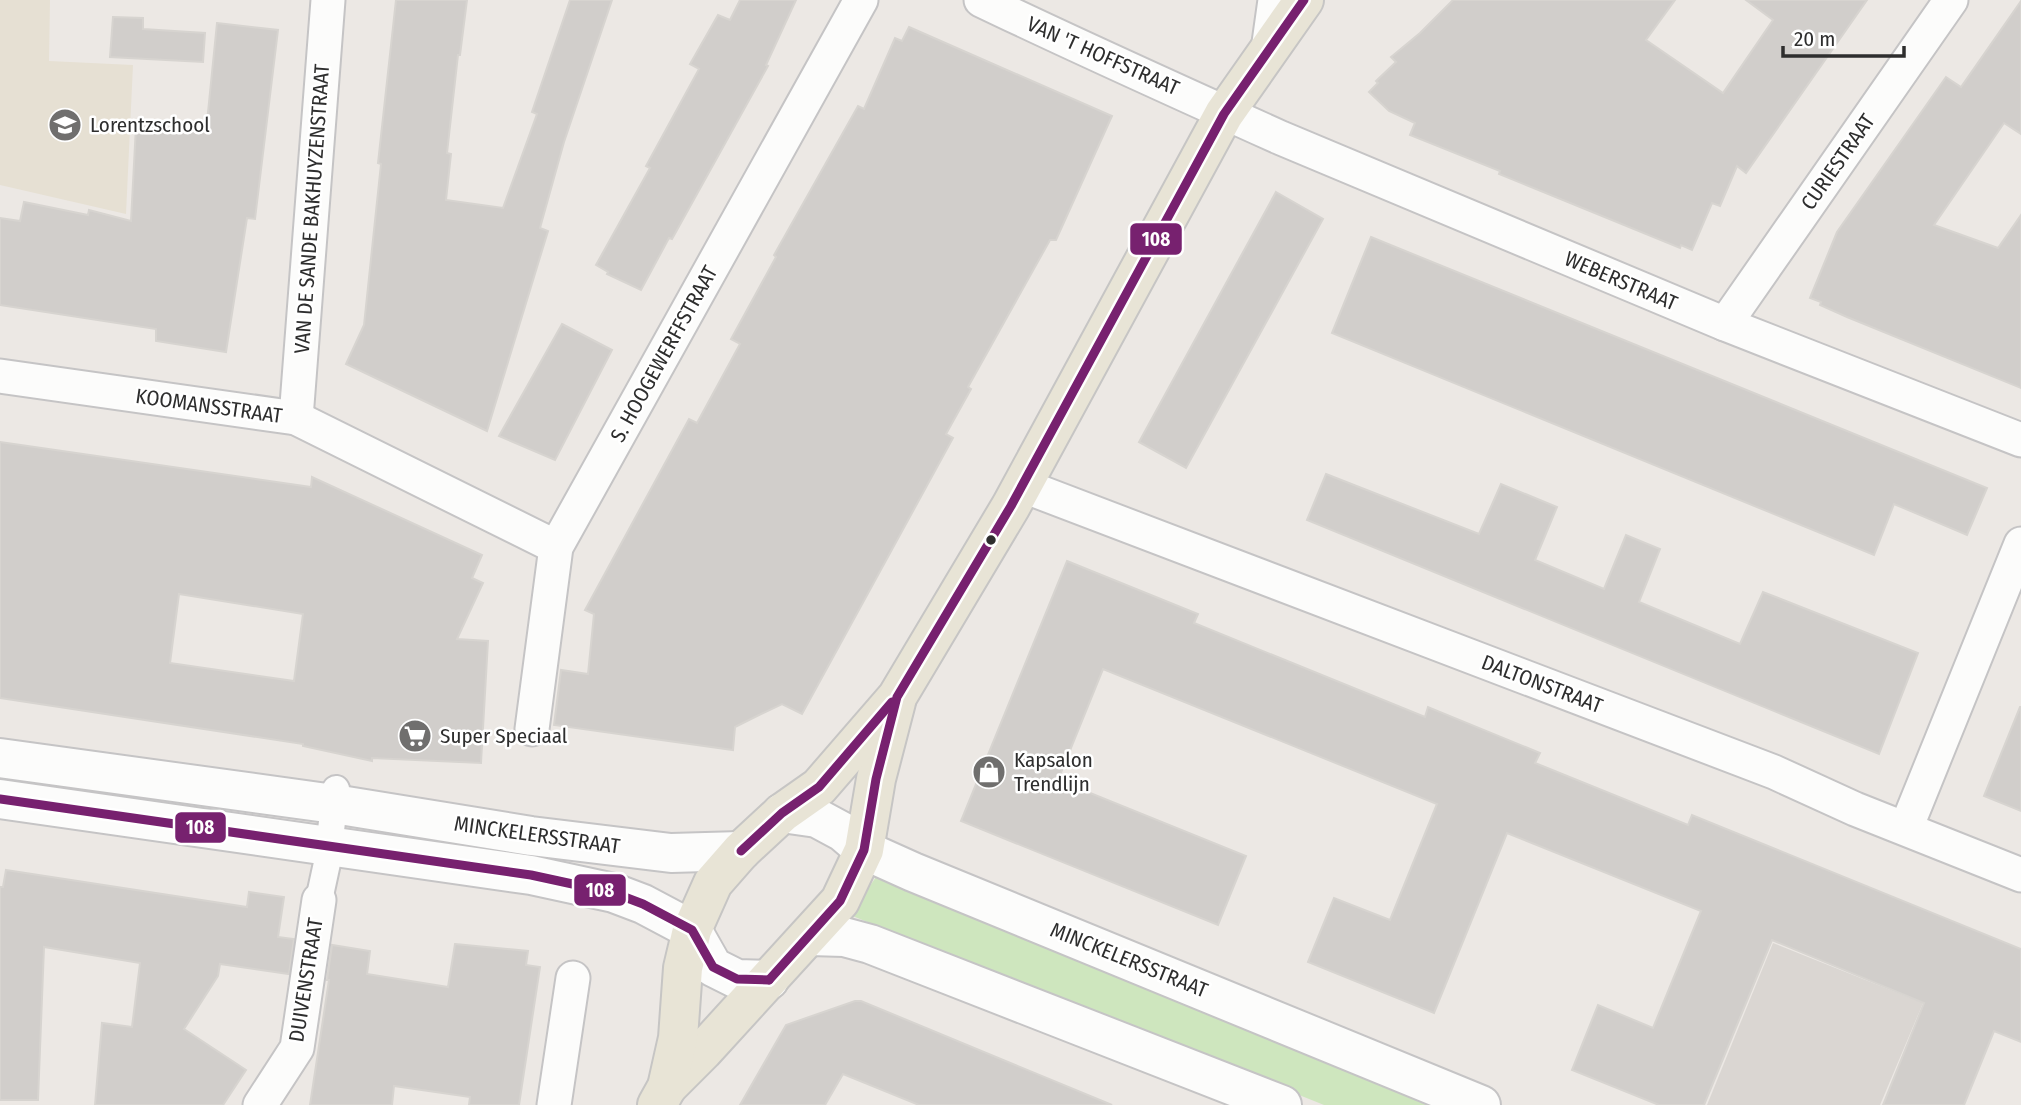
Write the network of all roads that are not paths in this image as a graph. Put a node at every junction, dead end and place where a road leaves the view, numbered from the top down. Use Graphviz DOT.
graph roads {
  1 [pos="328,0"];
  2 [pos="861,0"];
  3 [pos="981,0"];
  4 [pos="1275,0"];
  5 [pos="1304,0"];
  6 [pos="1951,0"];
  7 [pos="1268,50"];
  8 [pos="1224,114"];
  9 [pos="1725,324"];
  10 [pos="0,376"];
  11 [pos="296,418"];
  12 [pos="2021,440"];
  13 [pos="1021,485"];
  14 [pos="2021,544"];
  15 [pos="556,547"];
  16 [pos="897,696"];
  17 [pos="532,730"];
  18 [pos="0,758"];
  19 [pos="335,796"];
  20 [pos="0,799"];
  21 [pos="782,813"];
  22 [pos="1906,828"];
  23 [pos="329,846"];
  24 [pos="863,850"];
  25 [pos="741,851"];
  26 [pos="2021,875"];
  27 [pos="319,900"];
  28 [pos="692,930"];
  29 [pos="810,936"];
  30 [pos="573,978"];
  31 [pos="769,980"];
  32 [pos="662,1096"];
  33 [pos="260,1105"];
  34 [pos="554,1105"];
  35 [pos="1282,1105"];
  36 [pos="1481,1105"];
  1 -- 11 [label="street, VAN DE SANDE BAKHUYZENSTRAAT"];
  2 -- 15 [label="street, S. HOOGEWERFFSTRAAT"];
  3 -- 8 [label="street, VAN 'T HOFFSTRAAT"];
  4 -- 7 [label="street"];
  5 -- 7 [label="main road"];
  6 -- 9 [label="street, CURIESTRAAT"];
  7 -- 8 [label="main road"];
  8 -- 9 [label="street, WEBERSTRAAT"];
  8 -- 13 [label="main road"];
  9 -- 12 [label="street, WEBERSTRAAT"];
  10 -- 11 [label="street, KOOMANSSTRAAT"];
  11 -- 15 [label="street, KOOMANSSTRAAT"];
  13 -- 16 [label="main road"];
  13 -- 22 [label="street, DALTONSTRAAT"];
  14 -- 22 [label="street"];
  15 -- 17 [label="street, S. HOOGEWERFFSTRAAT"];
  16 -- 21 [label="main road"];
  16 -- 24 [label="main road"];
  18 -- 19 [label="main road, MINCKELERSSTRAAT"];
  19 -- 23 [label="street"];
  19 -- 25 [label="main road, MINCKELERSSTRAAT"];
  20 -- 23 [label="main road, MINCKELERSSTRAAT"];
  21 -- 24 [label="main road, MINCKELERSSTRAAT"];
  21 -- 25 [label="main road"];
  22 -- 26 [label="street, DALTONSTRAAT"];
  23 -- 27 [label="street, DUIVENSTRAAT"];
  23 -- 28 [label="main road, MINCKELERSSTRAAT"];
  24 -- 29 [label="main road"];
  24 -- 36 [label="main road, MINCKELERSSTRAAT"];
  25 -- 28 [label="main road"];
  27 -- 33 [label="street, DUIVENSTRAAT"];
  28 -- 31 [label="main road"];
  28 -- 32 [label="main road"];
  29 -- 31 [label="main road"];
  29 -- 35 [label="main road"];
  30 -- 34 [label="street"];
  31 -- 32 [label="main road"];
}
